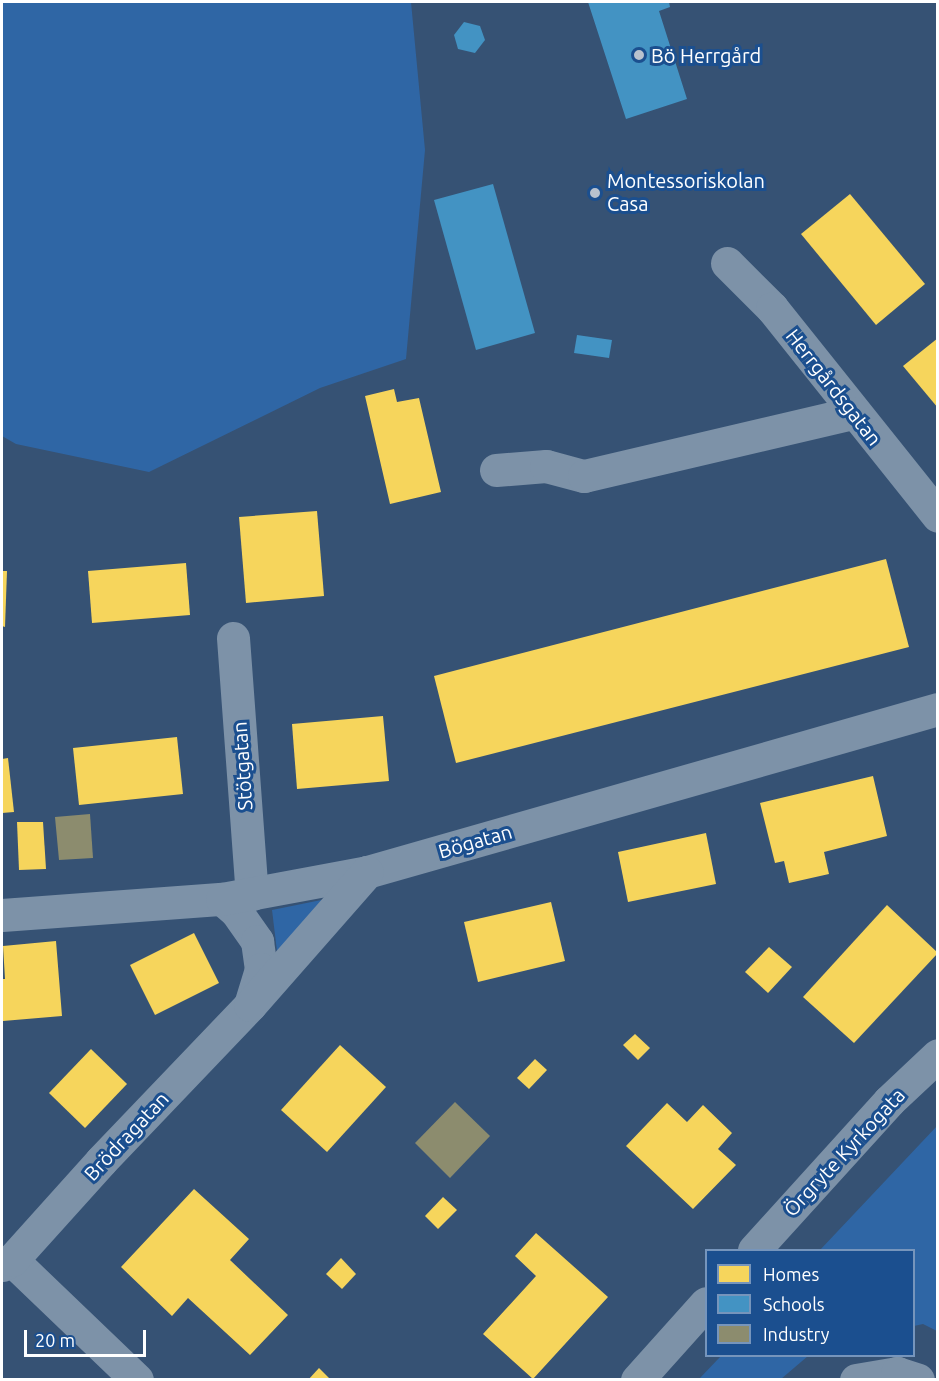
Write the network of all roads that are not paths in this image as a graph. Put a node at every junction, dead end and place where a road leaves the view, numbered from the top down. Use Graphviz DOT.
graph roads {
  1 [pos="727,263"];
  2 [pos="853,413"];
  3 [pos="496,470"];
  4 [pos="938,516"];
  5 [pos="233,638"];
  6 [pos="938,710"];
  7 [pos="368,872"];
  8 [pos="237,896"];
  9 [pos="2,915"];
  10 [pos="250,1005"];
  11 [pos="938,1055"];
  12 [pos="756,1249"];
  13 [pos="7,1263"];
  14 [pos="705,1304"];
  15 [pos="137,1380"];
  16 [pos="637,1380"];
  17 [pos="856,1380"];
  18 [pos="918,1380"];
  1 -- 2 [label="street, Herrgårdsgatan"];
  2 -- 3 [label="street"];
  2 -- 4 [label="street, Herrgårdsgatan"];
  5 -- 8 [label="street, Stötgatan"];
  6 -- 7 [label="street, Bögatan"];
  7 -- 8 [label="street, Bögatan"];
  7 -- 10 [label="street, Brödragatan"];
  8 -- 9 [label="street, Bögatan"];
  8 -- 10 [label="street, Brödragatan"];
  10 -- 13 [label="street, Brödragatan"];
  11 -- 12 [label="street, Örgryte Kyrkogata"];
  13 -- 15 [label="street"];
  14 -- 16 [label="street"];
  17 -- 18 [label="street"];
}
